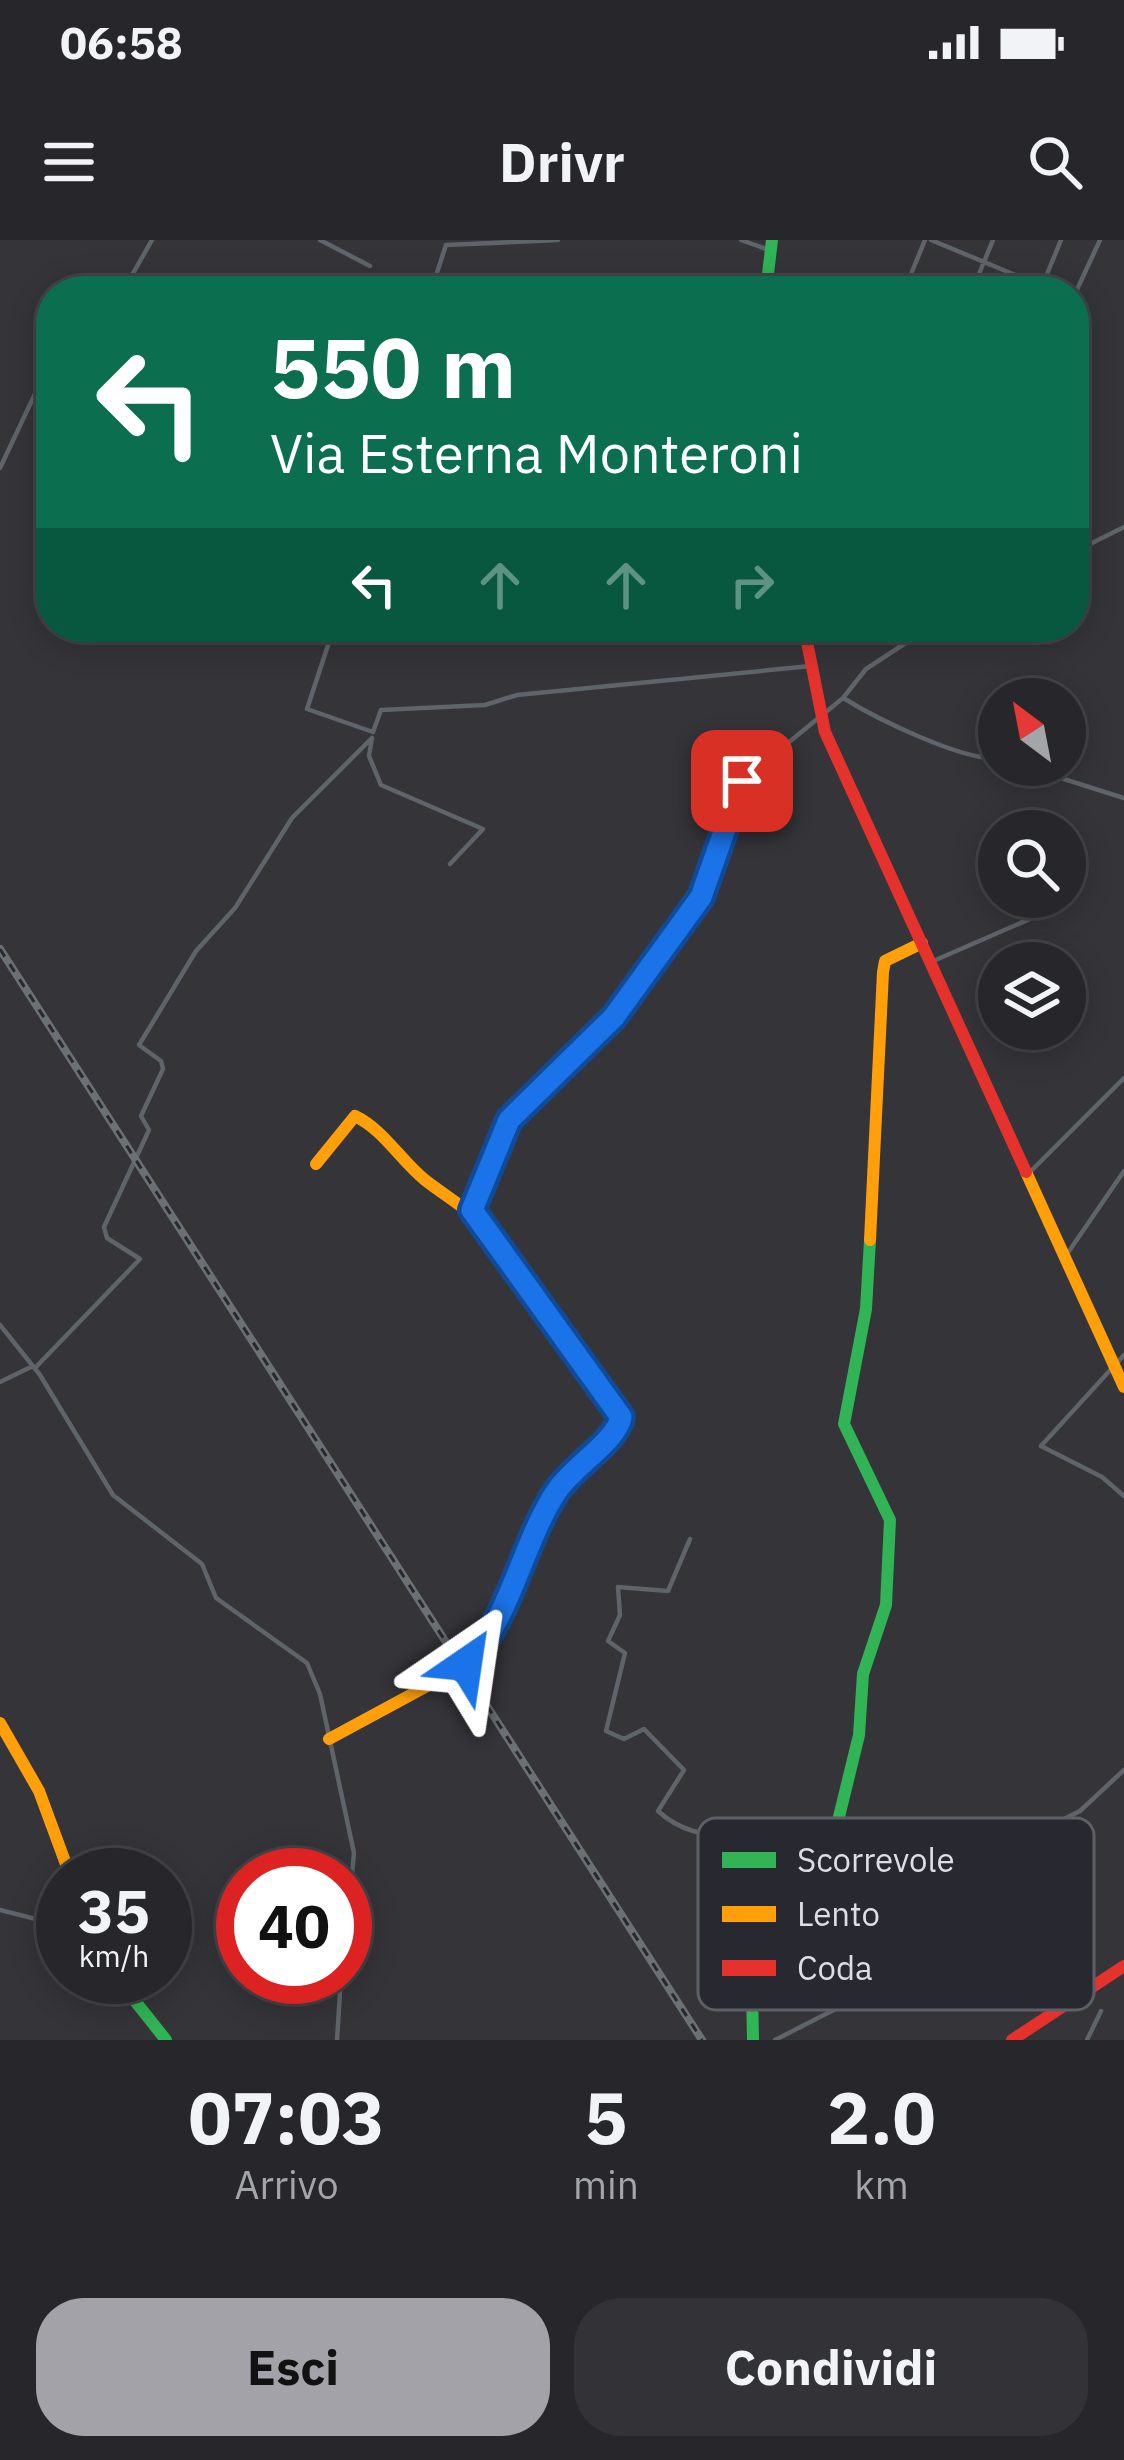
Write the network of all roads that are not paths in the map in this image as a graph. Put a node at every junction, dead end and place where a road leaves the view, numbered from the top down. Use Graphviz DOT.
graph roads {
  1 [pos="152,240"];
  2 [pos="320,240"];
  3 [pos="558,240"];
  4 [pos="741,240"];
  5 [pos="928,240"];
  6 [pos="993,240"];
  7 [pos="1061,240"];
  8 [pos="1100,240"];
  9 [pos="771,245"];
  10 [pos="984,262"];
  11 [pos="370,266"];
  12 [pos="132,276"];
  13 [pos="436,276"];
  14 [pos="768,276"];
  15 [pos="911,276"];
  16 [pos="978,276"];
  17 [pos="1014,276"];
  18 [pos="1046,276"];
  19 [pos="1083,276"];
  20 [pos="36,385"];
  21 [pos="0,468"];
  22 [pos="1124,527"];
  23 [pos="1089,544"];
  24 [pos="329,642"];
  25 [pos="807,642"];
  26 [pos="907,642"];
  27 [pos="811,666"];
  28 [pos="843,698"];
  29 [pos="820,716"];
  30 [pos="372,735"];
  31 [pos="978,759"];
  32 [pos="1086,786"];
  33 [pos="1124,798"];
  34 [pos="450,864"];
  35 [pos="1032,918"];
  36 [pos="922,943"];
  37 [pos="931,962"];
  38 [pos="1124,1078"];
  39 [pos="316,1164"];
  40 [pos="1124,1171"];
  41 [pos="1028,1175"];
  42 [pos="472,1210"];
  43 [pos="1065,1257"];
  44 [pos="0,1324"];
  45 [pos="1119,1361"];
  46 [pos="34,1367"];
  47 [pos="0,1382"];
  48 [pos="1124,1388"];
  49 [pos="1124,1496"];
  50 [pos="690,1538"];
  51 [pos="0,1723"];
  52 [pos="328,1739"];
  53 [pos="1124,1770"];
  54 [pos="839,1818"];
  55 [pos="1065,1818"];
  56 [pos="698,1834"];
  57 [pos="60,1848"];
  58 [pos="353,1848"];
  59 [pos="0,1910"];
  60 [pos="36,1919"];
  61 [pos="1124,1966"];
  62 [pos="1094,1986"];
  63 [pos="137,2004"];
  64 [pos="339,2004"];
  65 [pos="752,2010"];
  66 [pos="830,2010"];
  67 [pos="1057,2010"];
  68 [pos="1101,2011"];
  69 [pos="166,2040"];
  70 [pos="337,2040"];
  71 [pos="753,2040"];
  72 [pos="775,2040"];
  73 [pos="1012,2040"];
  74 [pos="1087,2040"];
  1 -- 12 [label="street"];
  2 -- 11 [label="street"];
  3 -- 13 [label="street"];
  4 -- 9 [label="street"];
  5 -- 10 [label="street"];
  5 -- 15 [label="street"];
  6 -- 10 [label="street"];
  7 -- 18 [label="street"];
  8 -- 19 [label="street"];
  9 -- 14 [label="street"];
  10 -- 16 [label="street"];
  10 -- 17 [label="street"];
  20 -- 21 [label="street"];
  22 -- 23 [label="street"];
  24 -- 30 [label="street"];
  25 -- 27 [label="street"];
  26 -- 28 [label="street"];
  27 -- 29 [label="street"];
  27 -- 30 [label="street"];
  28 -- 29 [label="street"];
  28 -- 31 [label="street"];
  29 -- 36 [label="street"];
  29 -- 42 [label="street"];
  30 -- 34 [label="street"];
  30 -- 46 [label="street"];
  32 -- 33 [label="street"];
  35 -- 37 [label="street"];
  36 -- 37 [label="street"];
  36 -- 54 [label="street"];
  37 -- 41 [label="street"];
  38 -- 41 [label="street"];
  39 -- 42 [label="street"];
  40 -- 43 [label="street"];
  41 -- 43 [label="street"];
  42 -- 52 [label="street"];
  43 -- 45 [label="street"];
  44 -- 46 [label="street"];
  45 -- 48 [label="street"];
  45 -- 49 [label="street"];
  46 -- 47 [label="street"];
  46 -- 52 [label="street"];
  50 -- 56 [label="street"];
  51 -- 57 [label="street"];
  52 -- 58 [label="street"];
  53 -- 55 [label="street"];
  59 -- 60 [label="street"];
  61 -- 62 [label="street"];
  63 -- 69 [label="street"];
  64 -- 70 [label="street"];
  65 -- 71 [label="street"];
  66 -- 72 [label="street"];
  67 -- 73 [label="street"];
  68 -- 74 [label="street"];
}
